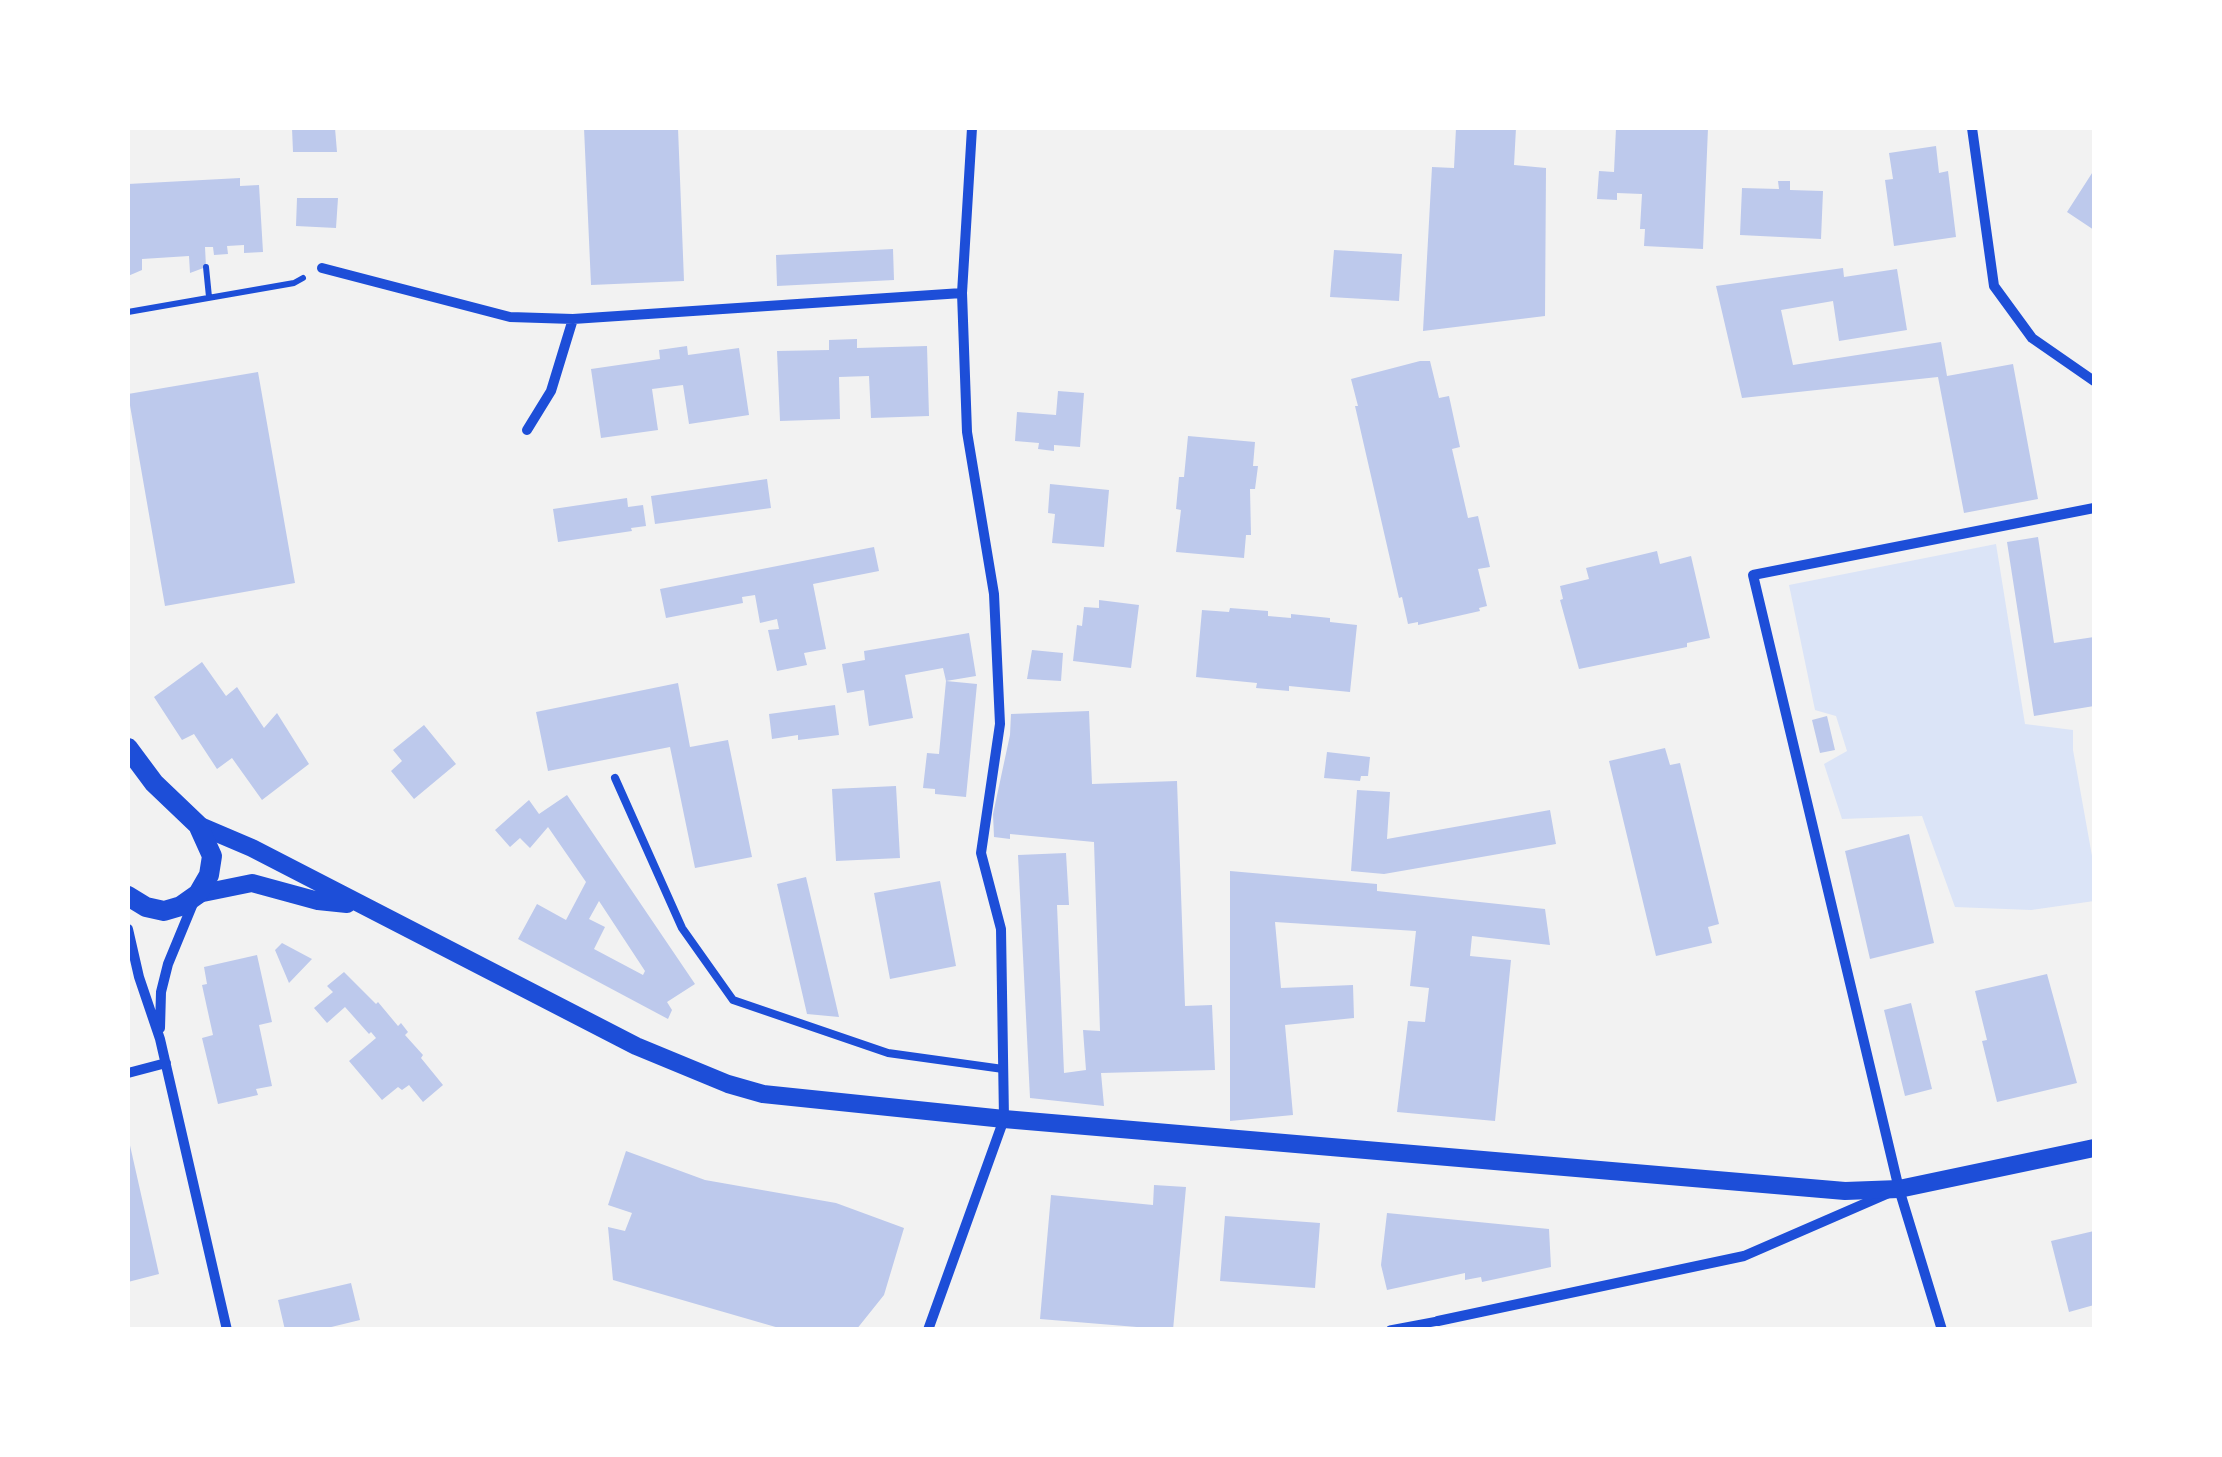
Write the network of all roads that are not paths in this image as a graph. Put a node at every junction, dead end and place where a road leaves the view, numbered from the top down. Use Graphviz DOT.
graph roads {
  1 [pos="972,128"];
  2 [pos="1972,128"];
  3 [pos="322,268"];
  4 [pos="962,292"];
  5 [pos="573,319"];
  6 [pos="2094,381"];
  7 [pos="527,430"];
  8 [pos="2094,508"];
  9 [pos="128,748"];
  10 [pos="616,778"];
  11 [pos="198,826"];
  12 [pos="198,894"];
  13 [pos="128,896"];
  14 [pos="357,905"];
  15 [pos="128,930"];
  16 [pos="160,1039"];
  17 [pos="166,1063"];
  18 [pos="1003,1068"];
  19 [pos="128,1073"];
  20 [pos="1004,1119"];
  21 [pos="2094,1148"];
  22 [pos="1899,1189"];
  23 [pos="1438,1321"];
  24 [pos="227,1330"];
  25 [pos="928,1330"];
  26 [pos="1390,1330"];
  27 [pos="1942,1330"];
  1 -- 4 [label="street"];
  2 -- 6 [label="street"];
  3 -- 5 [label="street"];
  4 -- 5 [label="street"];
  4 -- 18 [label="street"];
  5 -- 7 [label="street"];
  8 -- 22 [label="street"];
  9 -- 11 [label="main road"];
  10 -- 18 [label="lane"];
  11 -- 12 [label="main road"];
  11 -- 14 [label="street"];
  12 -- 13 [label="main road"];
  12 -- 14 [label="street"];
  12 -- 16 [label="street"];
  14 -- 20 [label="street"];
  15 -- 16 [label="street"];
  16 -- 17 [label="street"];
  17 -- 19 [label="street"];
  17 -- 24 [label="street"];
  18 -- 20 [label="street"];
  20 -- 22 [label="street"];
  20 -- 25 [label="street"];
  21 -- 22 [label="street"];
  22 -- 23 [label="street"];
  22 -- 27 [label="street"];
  23 -- 26 [label="street"];
}
